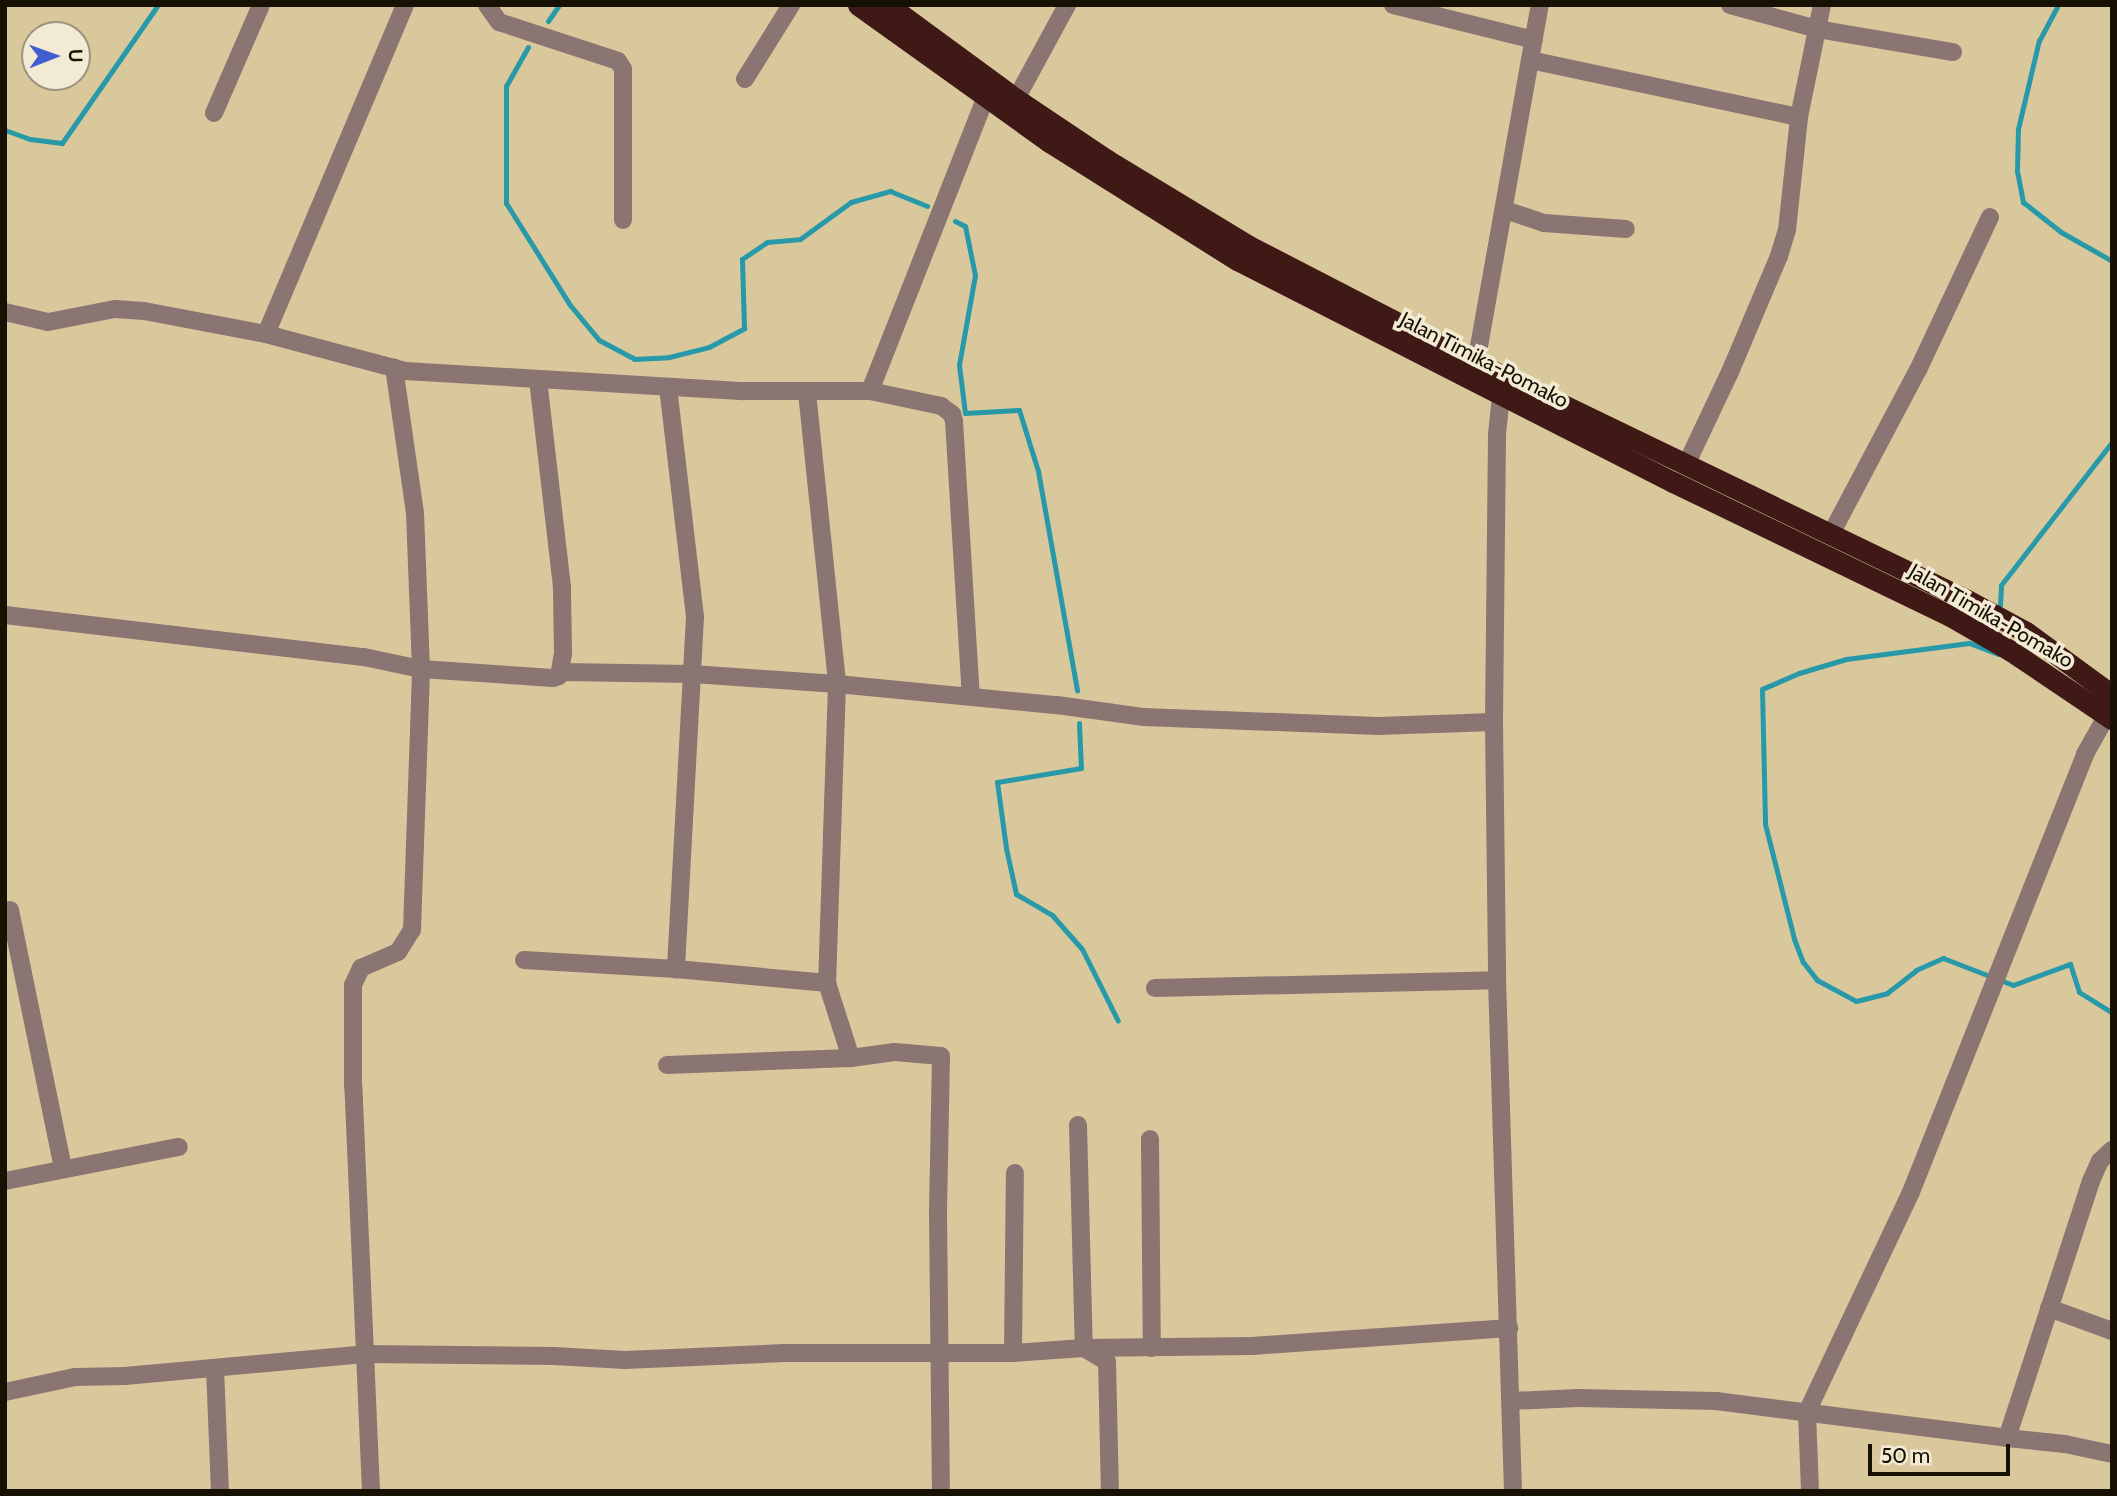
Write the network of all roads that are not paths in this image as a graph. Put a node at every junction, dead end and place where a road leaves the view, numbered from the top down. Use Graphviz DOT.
graph roads {
  1 [pos="261,5"];
  2 [pos="405,5"];
  3 [pos="487,5"];
  4 [pos="791,5"];
  5 [pos="858,5"];
  6 [pos="888,5"];
  7 [pos="1067,5"];
  8 [pos="1393,5"];
  9 [pos="1540,5"];
  10 [pos="1730,5"];
  11 [pos="1822,5"];
  12 [pos="1817,29"];
  13 [pos="1534,40"];
  14 [pos="1953,52"];
  15 [pos="1530,60"];
  16 [pos="745,79"];
  17 [pos="986,97"];
  18 [pos="1016,99"];
  19 [pos="214,113"];
  20 [pos="1799,117"];
  21 [pos="1505,211"];
  22 [pos="1990,217"];
  23 [pos="623,220"];
  24 [pos="1626,229"];
  25 [pos="5,312"];
  26 [pos="266,334"];
  27 [pos="1476,363"];
  28 [pos="394,368"];
  29 [pos="538,380"];
  30 [pos="667,387"];
  31 [pos="870,391"];
  32 [pos="807,392"];
  33 [pos="1501,396"];
  34 [pos="1686,465"];
  35 [pos="1831,534"];
  36 [pos="5,615"];
  37 [pos="421,670"];
  38 [pos="561,672"];
  39 [pos="693,674"];
  40 [pos="836,684"];
  41 [pos="971,696"];
  42 [pos="2110,709"];
  43 [pos="1494,722"];
  44 [pos="10,910"];
  45 [pos="524,960"];
  46 [pos="676,969"];
  47 [pos="1497,980"];
  48 [pos="827,983"];
  49 [pos="1155,988"];
  50 [pos="850,1058"];
  51 [pos="667,1065"];
  52 [pos="1078,1125"];
  53 [pos="1150,1139"];
  54 [pos="179,1147"];
  55 [pos="2112,1150"];
  56 [pos="63,1168"];
  57 [pos="1015,1173"];
  58 [pos="5,1181"];
  59 [pos="2049,1308"];
  60 [pos="1509,1328"];
  61 [pos="2112,1331"];
  62 [pos="1084,1348"];
  63 [pos="1152,1348"];
  64 [pos="938,1353"];
  65 [pos="1013,1353"];
  66 [pos="365,1354"];
  67 [pos="215,1368"];
  68 [pos="5,1392"];
  69 [pos="1511,1401"];
  70 [pos="1807,1412"];
  71 [pos="2007,1438"];
  72 [pos="2112,1454"];
  73 [pos="220,1491"];
  74 [pos="371,1491"];
  75 [pos="941,1491"];
  76 [pos="1110,1491"];
  77 [pos="1513,1491"];
  78 [pos="1810,1491"];
  1 -- 19 [label="street"];
  2 -- 26 [label="street"];
  3 -- 23 [label="street"];
  4 -- 16 [label="street"];
  5 -- 17 [label="highway, Jalan Timika-Pomako"];
  6 -- 18 [label="highway, Jalan Timika-Pomako"];
  7 -- 18 [label="street"];
  8 -- 13 [label="street"];
  9 -- 13 [label="street"];
  10 -- 12 [label="street"];
  11 -- 12 [label="street"];
  12 -- 14 [label="street"];
  12 -- 20 [label="street"];
  13 -- 15 [label="street"];
  15 -- 20 [label="street"];
  15 -- 21 [label="street"];
  17 -- 31 [label="street"];
  17 -- 33 [label="highway, Jalan Timika-Pomako"];
  18 -- 27 [label="highway, Jalan Timika-Pomako"];
  20 -- 34 [label="street"];
  21 -- 24 [label="street"];
  21 -- 27 [label="street"];
  22 -- 35 [label="street"];
  25 -- 26 [label="street"];
  26 -- 28 [label="street"];
  27 -- 34 [label="highway, Jalan Timika-Pomako"];
  28 -- 29 [label="street"];
  28 -- 37 [label="street"];
  29 -- 30 [label="street"];
  29 -- 38 [label="street"];
  30 -- 32 [label="street"];
  30 -- 39 [label="street"];
  31 -- 32 [label="street"];
  31 -- 41 [label="street"];
  32 -- 40 [label="street"];
  33 -- 42 [label="highway, Jalan Timika-Pomako"];
  33 -- 43 [label="street"];
  34 -- 35 [label="highway, Jalan Timika-Pomako"];
  35 -- 42 [label="highway, Jalan Timika-Pomako"];
  36 -- 37 [label="street"];
  37 -- 38 [label="street"];
  37 -- 66 [label="street"];
  38 -- 39 [label="street"];
  39 -- 40 [label="street"];
  39 -- 46 [label="street"];
  40 -- 41 [label="street"];
  40 -- 48 [label="street"];
  41 -- 43 [label="street"];
  42 -- 70 [label="street"];
  43 -- 47 [label="street"];
  44 -- 56 [label="street"];
  45 -- 46 [label="street"];
  46 -- 48 [label="street"];
  47 -- 49 [label="street"];
  47 -- 60 [label="street"];
  48 -- 50 [label="street"];
  50 -- 51 [label="street"];
  50 -- 64 [label="street"];
  52 -- 62 [label="street"];
  53 -- 63 [label="street"];
  54 -- 56 [label="street"];
  55 -- 59 [label="street"];
  56 -- 58 [label="street"];
  57 -- 65 [label="street"];
  59 -- 61 [label="street"];
  59 -- 71 [label="street"];
  60 -- 63 [label="street"];
  60 -- 69 [label="street"];
  62 -- 63 [label="street"];
  62 -- 65 [label="street"];
  62 -- 76 [label="street"];
  64 -- 65 [label="street"];
  64 -- 66 [label="street"];
  64 -- 75 [label="street"];
  66 -- 67 [label="street"];
  66 -- 74 [label="street"];
  67 -- 68 [label="street"];
  67 -- 73 [label="street"];
  69 -- 70 [label="street"];
  69 -- 77 [label="street"];
  70 -- 71 [label="street"];
  70 -- 78 [label="street"];
  71 -- 72 [label="street"];
}
